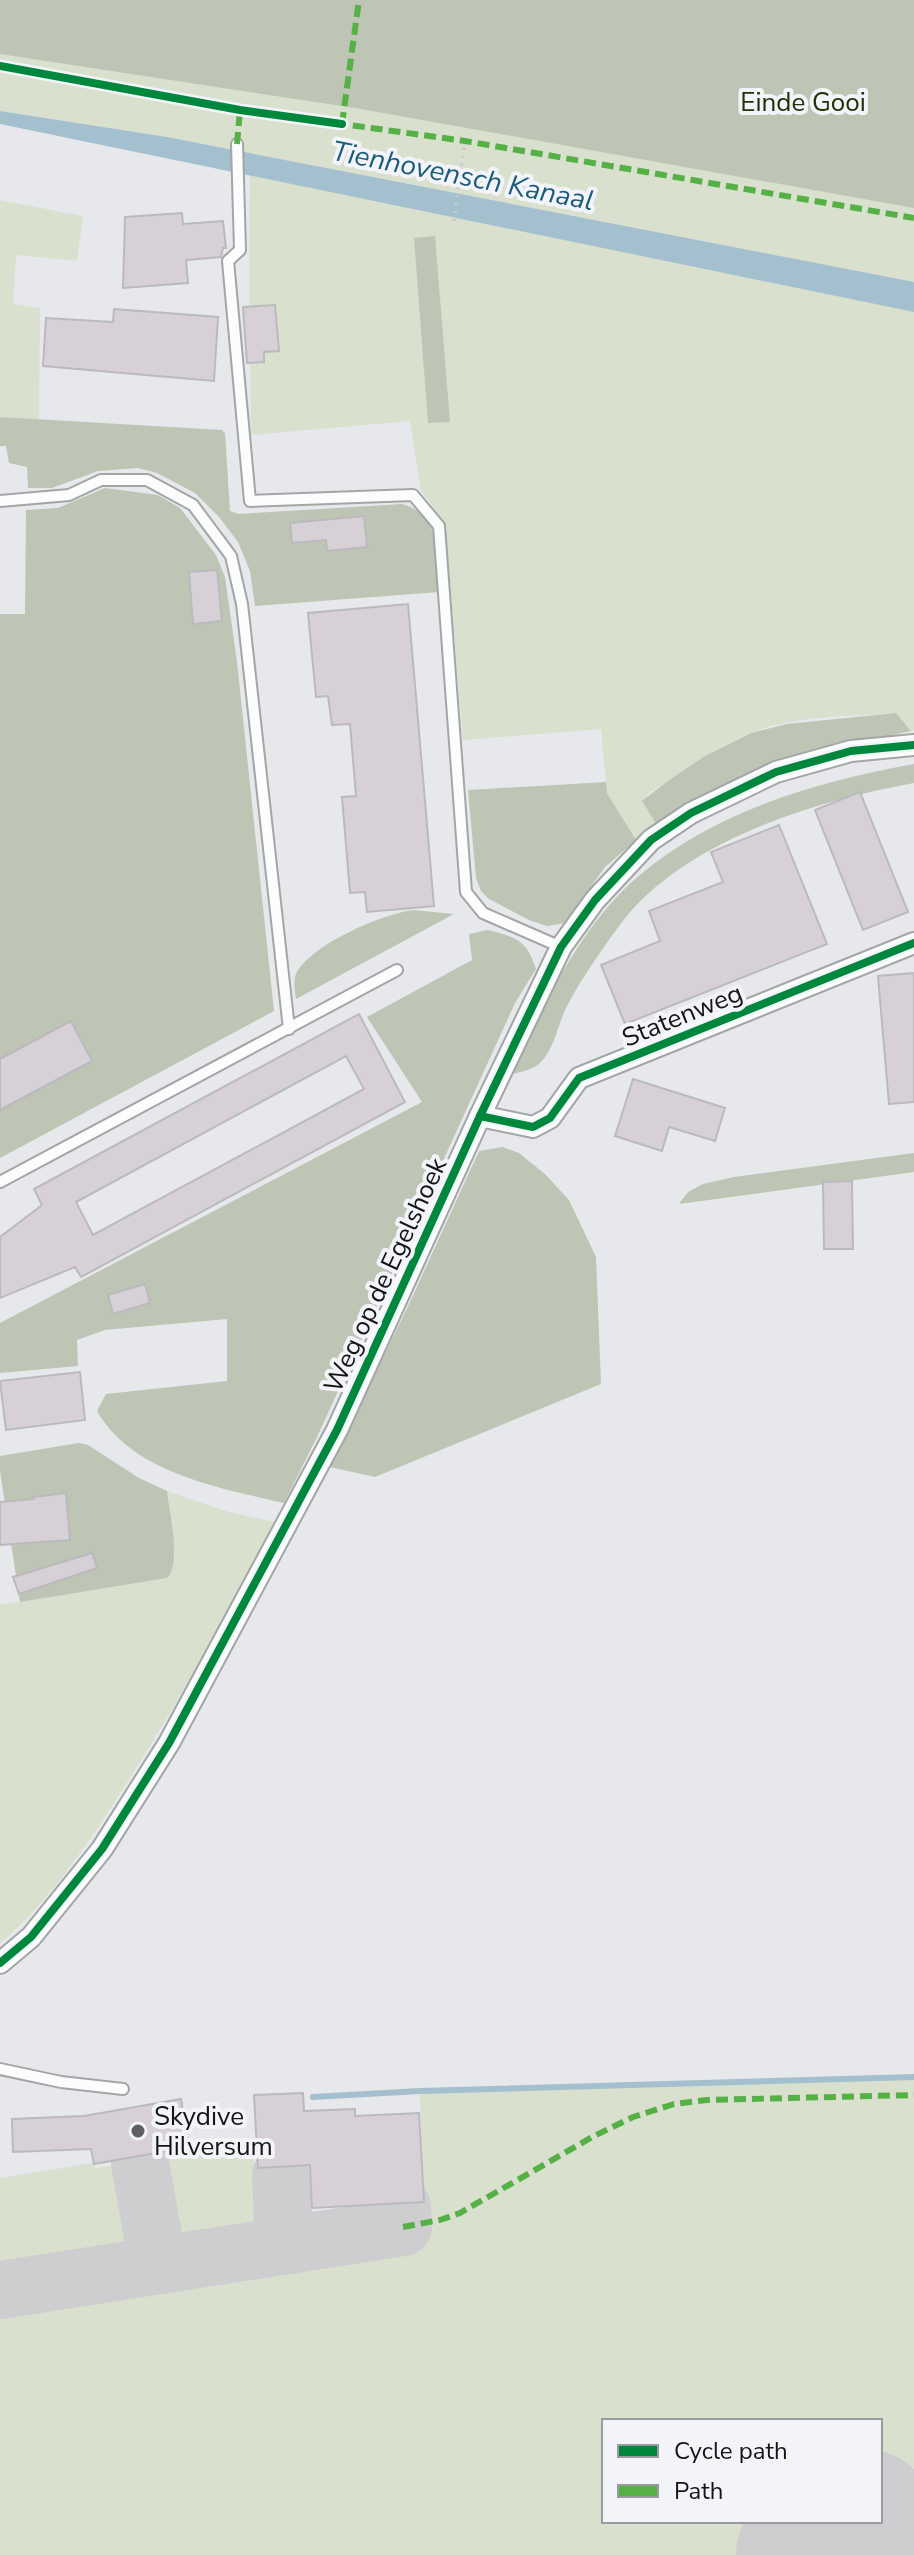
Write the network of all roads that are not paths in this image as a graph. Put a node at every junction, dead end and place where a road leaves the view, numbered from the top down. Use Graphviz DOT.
graph roads {
  1 [pos="237,144"];
  2 [pos="0,501"];
  3 [pos="914,745"];
  4 [pos="914,943"];
  5 [pos="561,947"];
  6 [pos="397,970"];
  7 [pos="289,1029"];
  8 [pos="480,1116"];
  9 [pos="0,1182"];
  10 [pos="0,1963"];
  11 [pos="0,2069"];
  12 [pos="123,2089"];
  1 -- 5 [label="lane"];
  2 -- 7 [label="lane"];
  3 -- 5 [label="street, Weg op de Egelshoek"];
  4 -- 8 [label="street, Statenweg"];
  5 -- 8 [label="street, Weg op de Egelshoek"];
  6 -- 7 [label="lane"];
  7 -- 9 [label="lane"];
  8 -- 10 [label="street, Weg op de Egelshoek"];
  11 -- 12 [label="lane"];
}
